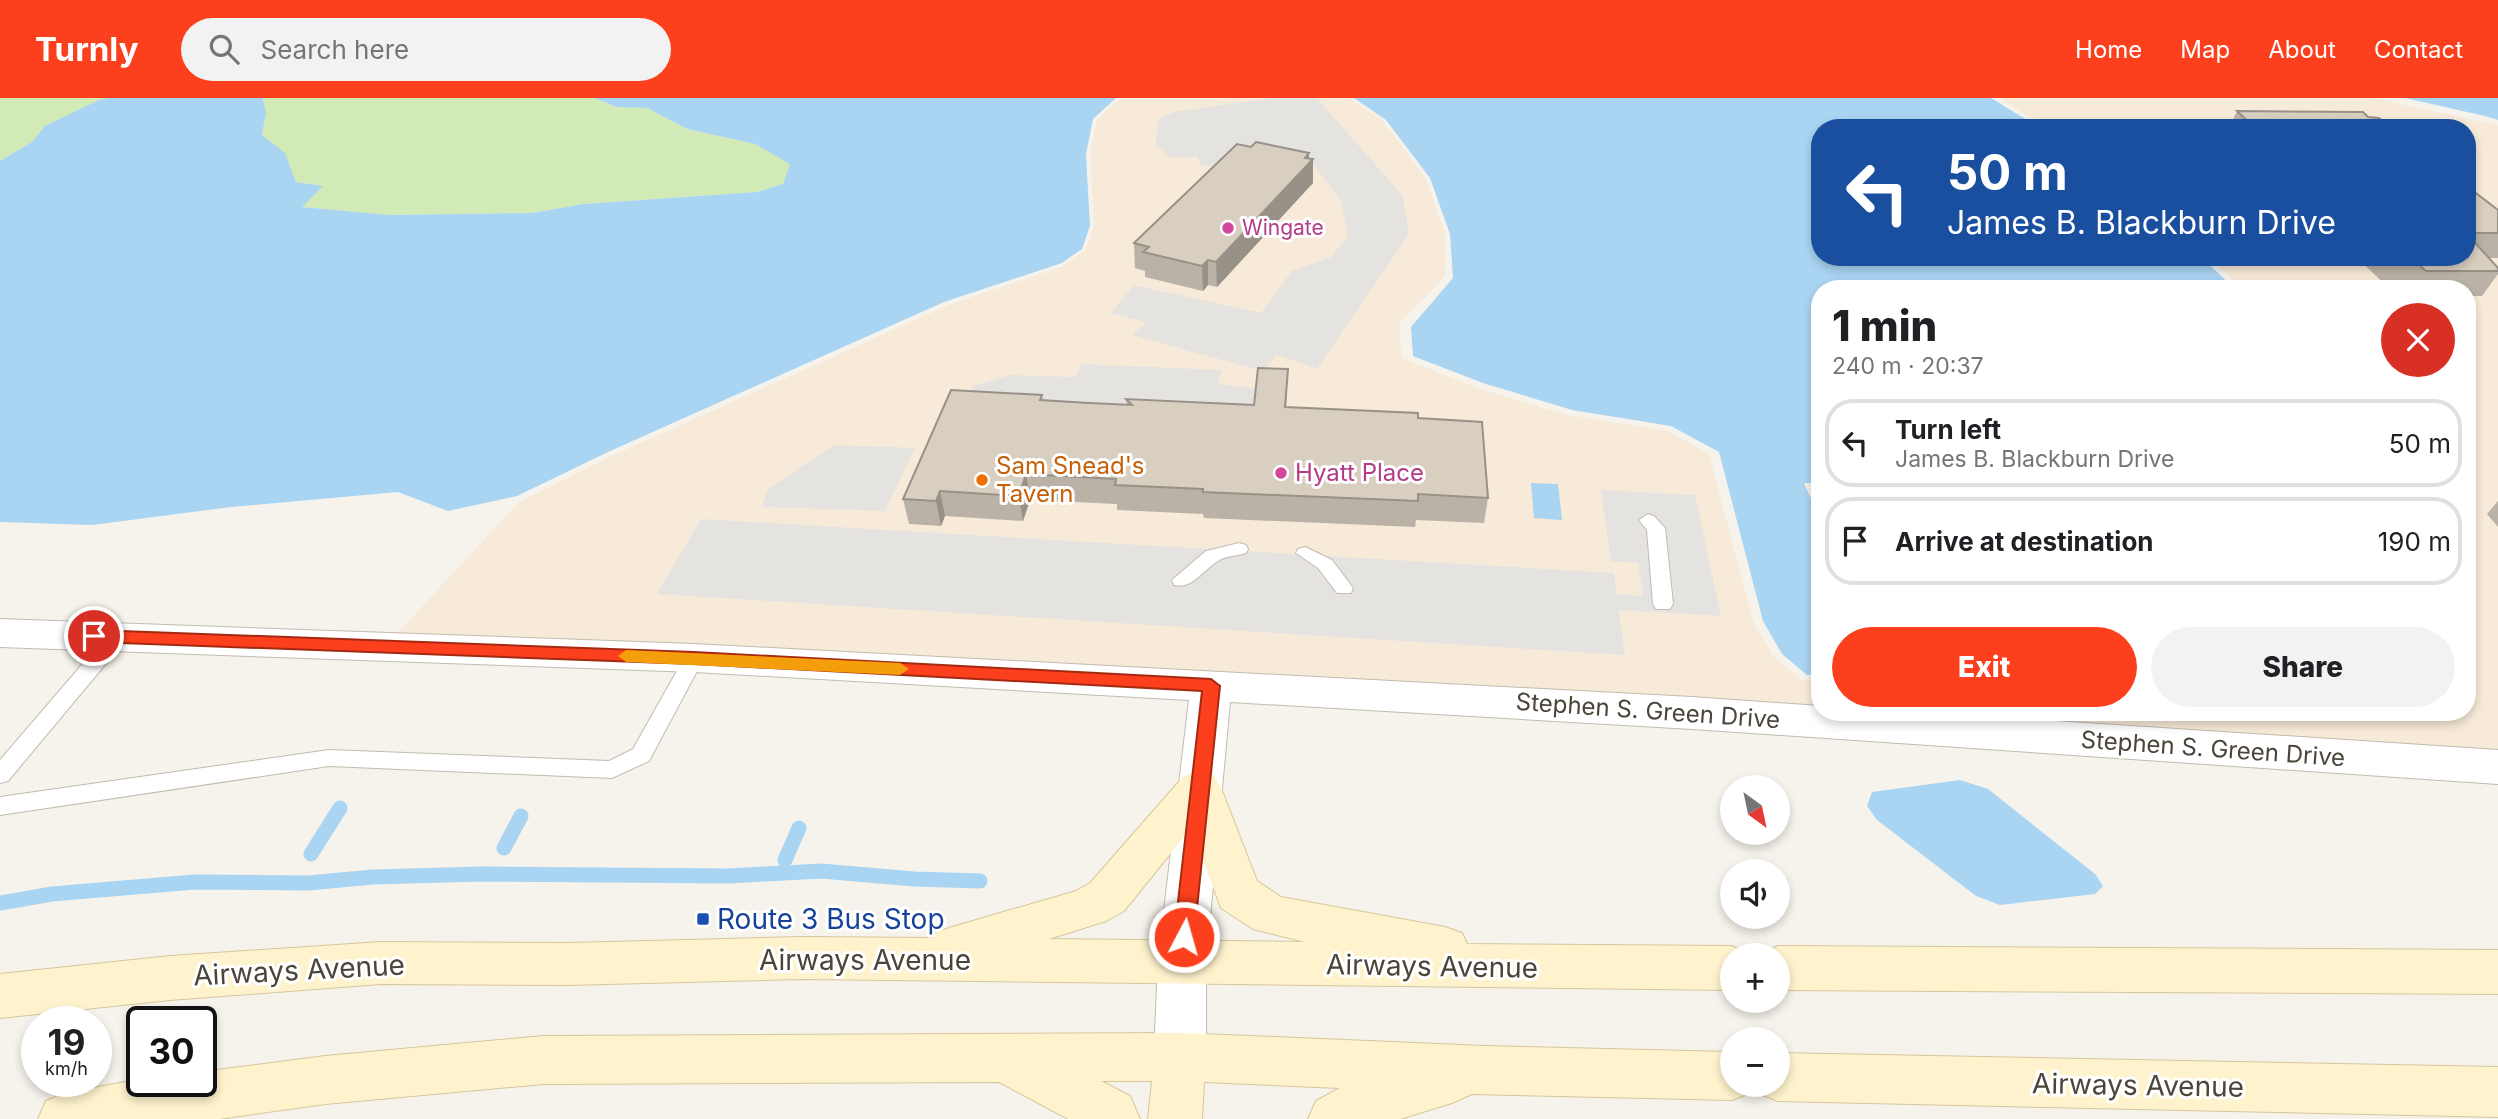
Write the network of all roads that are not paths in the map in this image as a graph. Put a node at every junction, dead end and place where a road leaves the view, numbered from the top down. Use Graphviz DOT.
graph roads {
  1 [pos="1648,520"];
  2 [pos="1239,550"];
  3 [pos="1306,553"];
  4 [pos="1181,580"];
  5 [pos="1344,588"];
  6 [pos="1663,604"];
  7 [pos="0,633"];
  8 [pos="117,637"];
  9 [pos="694,658"];
  10 [pos="1211,686"];
  11 [pos="1811,721"];
  12 [pos="1812,721"];
  13 [pos="2498,767"];
  14 [pos="0,775"];
  15 [pos="1199,788"];
  16 [pos="0,806"];
  17 [pos="915,959"];
  18 [pos="1182,961"];
  19 [pos="1554,968"];
  20 [pos="1720,968"];
  21 [pos="1790,968"];
  22 [pos="2498,972"];
  23 [pos="0,996"];
  24 [pos="1180,1057"];
  25 [pos="1005,1058"];
  26 [pos="1485,1070"];
  27 [pos="1720,1076"];
  28 [pos="1790,1077"];
  29 [pos="2498,1092"];
  30 [pos="65,1119"];
  31 [pos="1113,1119"];
  32 [pos="1175,1119"];
  33 [pos="1335,1119"];
  1 -- 6 [label="lane"];
  2 -- 4 [label="lane"];
  3 -- 5 [label="lane"];
  7 -- 8 [label="street, Stephen S. Green Drive"];
  8 -- 9 [label="street, Stephen S. Green Drive"];
  8 -- 14 [label="lane"];
  9 -- 10 [label="street, Stephen S. Green Drive"];
  9 -- 16 [label="lane"];
  10 -- 11 [label="street, Stephen S. Green Drive"];
  10 -- 15 [label="street"];
  12 -- 13 [label="street, Stephen S. Green Drive"];
  15 -- 17 [label="main road"];
  15 -- 18 [label="street"];
  15 -- 19 [label="main road"];
  17 -- 18 [label="main road, Airways Avenue"];
  17 -- 23 [label="main road, Airways Avenue"];
  18 -- 19 [label="main road, Airways Avenue"];
  18 -- 24 [label="street"];
  19 -- 20 [label="main road, Airways Avenue"];
  21 -- 22 [label="main road"];
  24 -- 25 [label="main road"];
  24 -- 26 [label="main road"];
  24 -- 32 [label="main road"];
  25 -- 30 [label="main road"];
  25 -- 31 [label="main road"];
  26 -- 27 [label="main road"];
  26 -- 33 [label="main road"];
  28 -- 29 [label="main road, Airways Avenue"];
}
